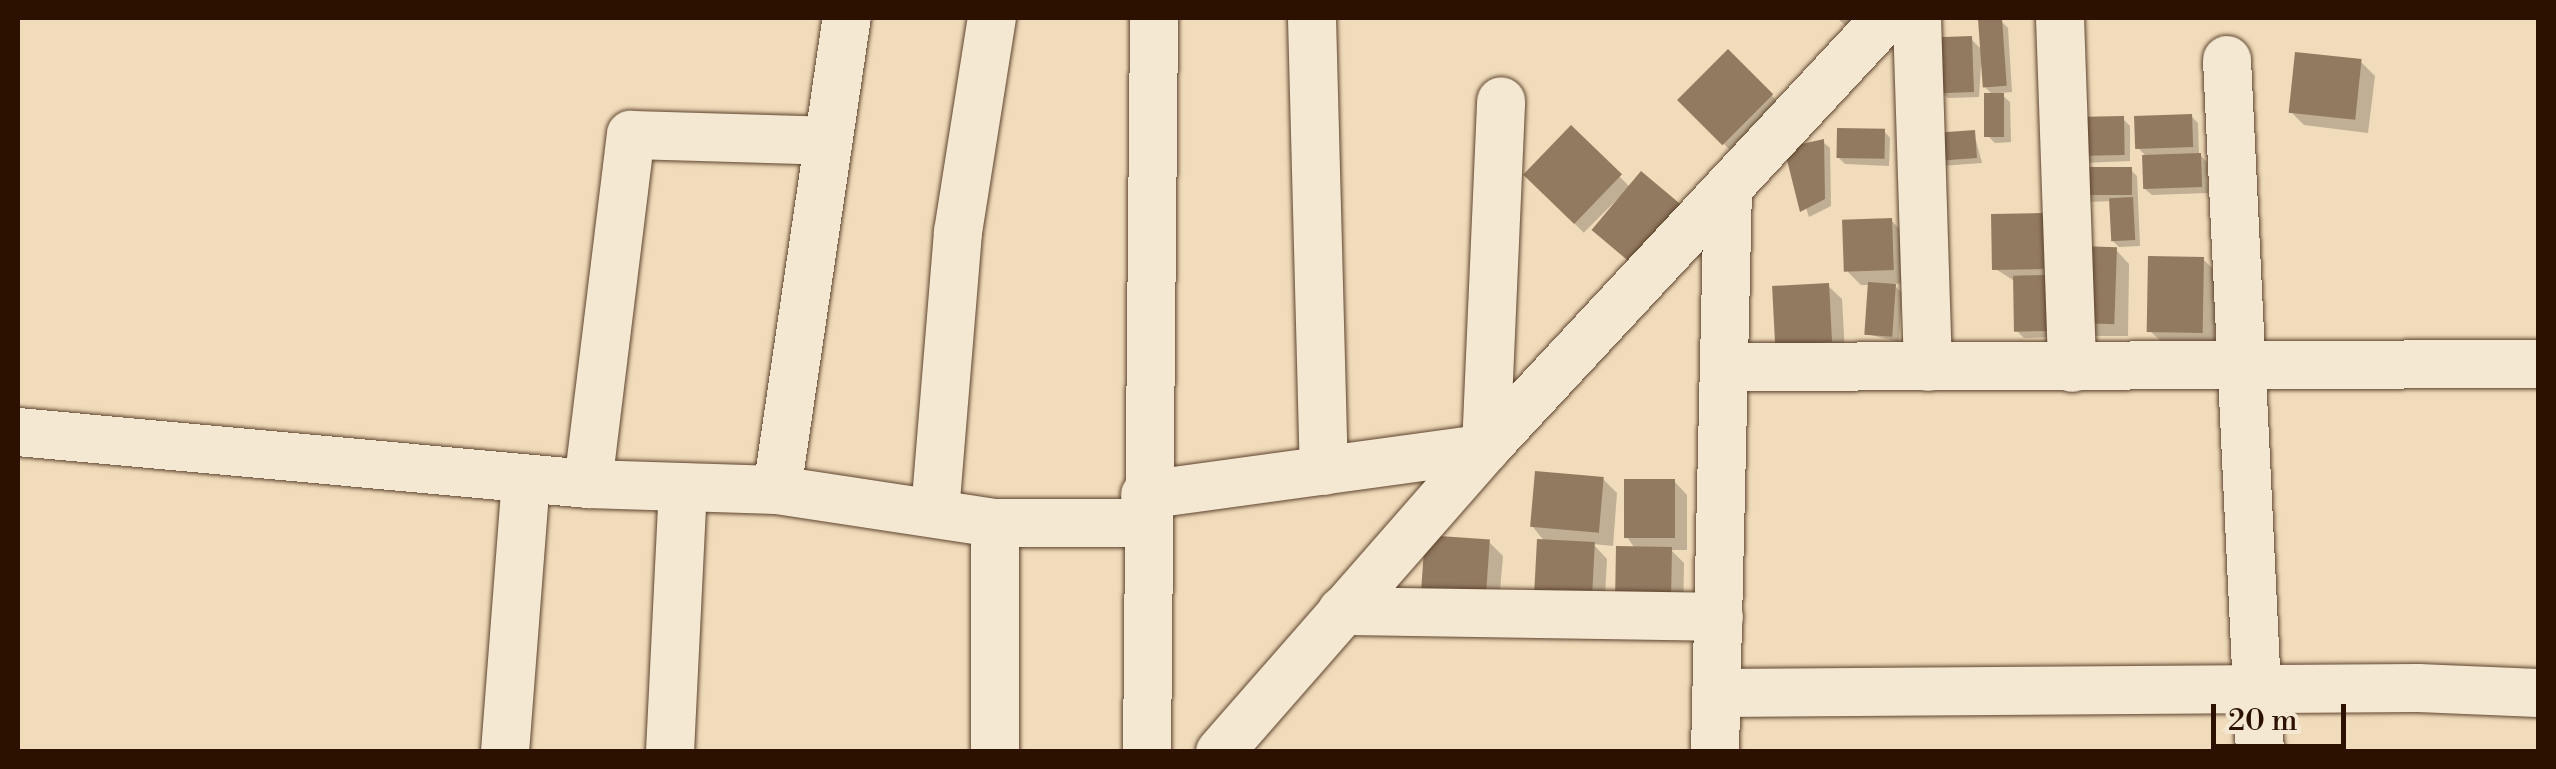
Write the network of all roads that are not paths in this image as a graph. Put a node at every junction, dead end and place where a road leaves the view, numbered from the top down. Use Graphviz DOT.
graph roads {
  1 [pos="847,18"];
  2 [pos="992,18"];
  3 [pos="1154,18"];
  4 [pos="1312,18"];
  5 [pos="1886,18"];
  6 [pos="1917,18"];
  7 [pos="2060,18"];
  8 [pos="2227,60"];
  9 [pos="1501,101"];
  10 [pos="828,141"];
  11 [pos="1728,189"];
  12 [pos="2538,364"];
  13 [pos="2242,366"];
  14 [pos="1724,367"];
  15 [pos="1928,367"];
  16 [pos="2072,368"];
  17 [pos="18,432"];
  18 [pos="1486,448"];
  19 [pos="1324,470"];
  20 [pos="526,479"];
  21 [pos="588,484"];
  22 [pos="682,487"];
  23 [pos="776,490"];
  24 [pos="1145,509"];
  25 [pos="935,512"];
  26 [pos="995,523"];
  27 [pos="1342,610"];
  28 [pos="1718,617"];
  29 [pos="2258,688"];
  30 [pos="1717,693"];
  31 [pos="2538,693"];
  32 [pos="505,752"];
  33 [pos="670,752"];
  34 [pos="995,752"];
  35 [pos="1147,752"];
  36 [pos="1220,752"];
  37 [pos="1716,752"];
  38 [pos="2260,752"];
  1 -- 10 [label="street"];
  2 -- 25 [label="street"];
  3 -- 24 [label="street"];
  4 -- 19 [label="street"];
  5 -- 11 [label="street"];
  6 -- 15 [label="street"];
  7 -- 16 [label="street"];
  8 -- 13 [label="street"];
  9 -- 18 [label="street"];
  10 -- 21 [label="street"];
  10 -- 23 [label="street"];
  11 -- 14 [label="street"];
  11 -- 18 [label="street"];
  12 -- 13 [label="street"];
  13 -- 16 [label="street"];
  13 -- 29 [label="street"];
  14 -- 15 [label="street"];
  14 -- 28 [label="street"];
  15 -- 16 [label="street"];
  17 -- 20 [label="street"];
  18 -- 19 [label="street"];
  18 -- 27 [label="street"];
  19 -- 24 [label="street"];
  20 -- 21 [label="street"];
  20 -- 32 [label="street"];
  21 -- 22 [label="street"];
  22 -- 23 [label="street"];
  22 -- 33 [label="street"];
  23 -- 25 [label="street"];
  24 -- 26 [label="street"];
  24 -- 35 [label="street"];
  25 -- 26 [label="street"];
  26 -- 34 [label="street"];
  27 -- 28 [label="street"];
  27 -- 36 [label="street"];
  28 -- 30 [label="street"];
  29 -- 30 [label="street"];
  29 -- 31 [label="street"];
  29 -- 38 [label="street"];
  30 -- 37 [label="street"];
}
